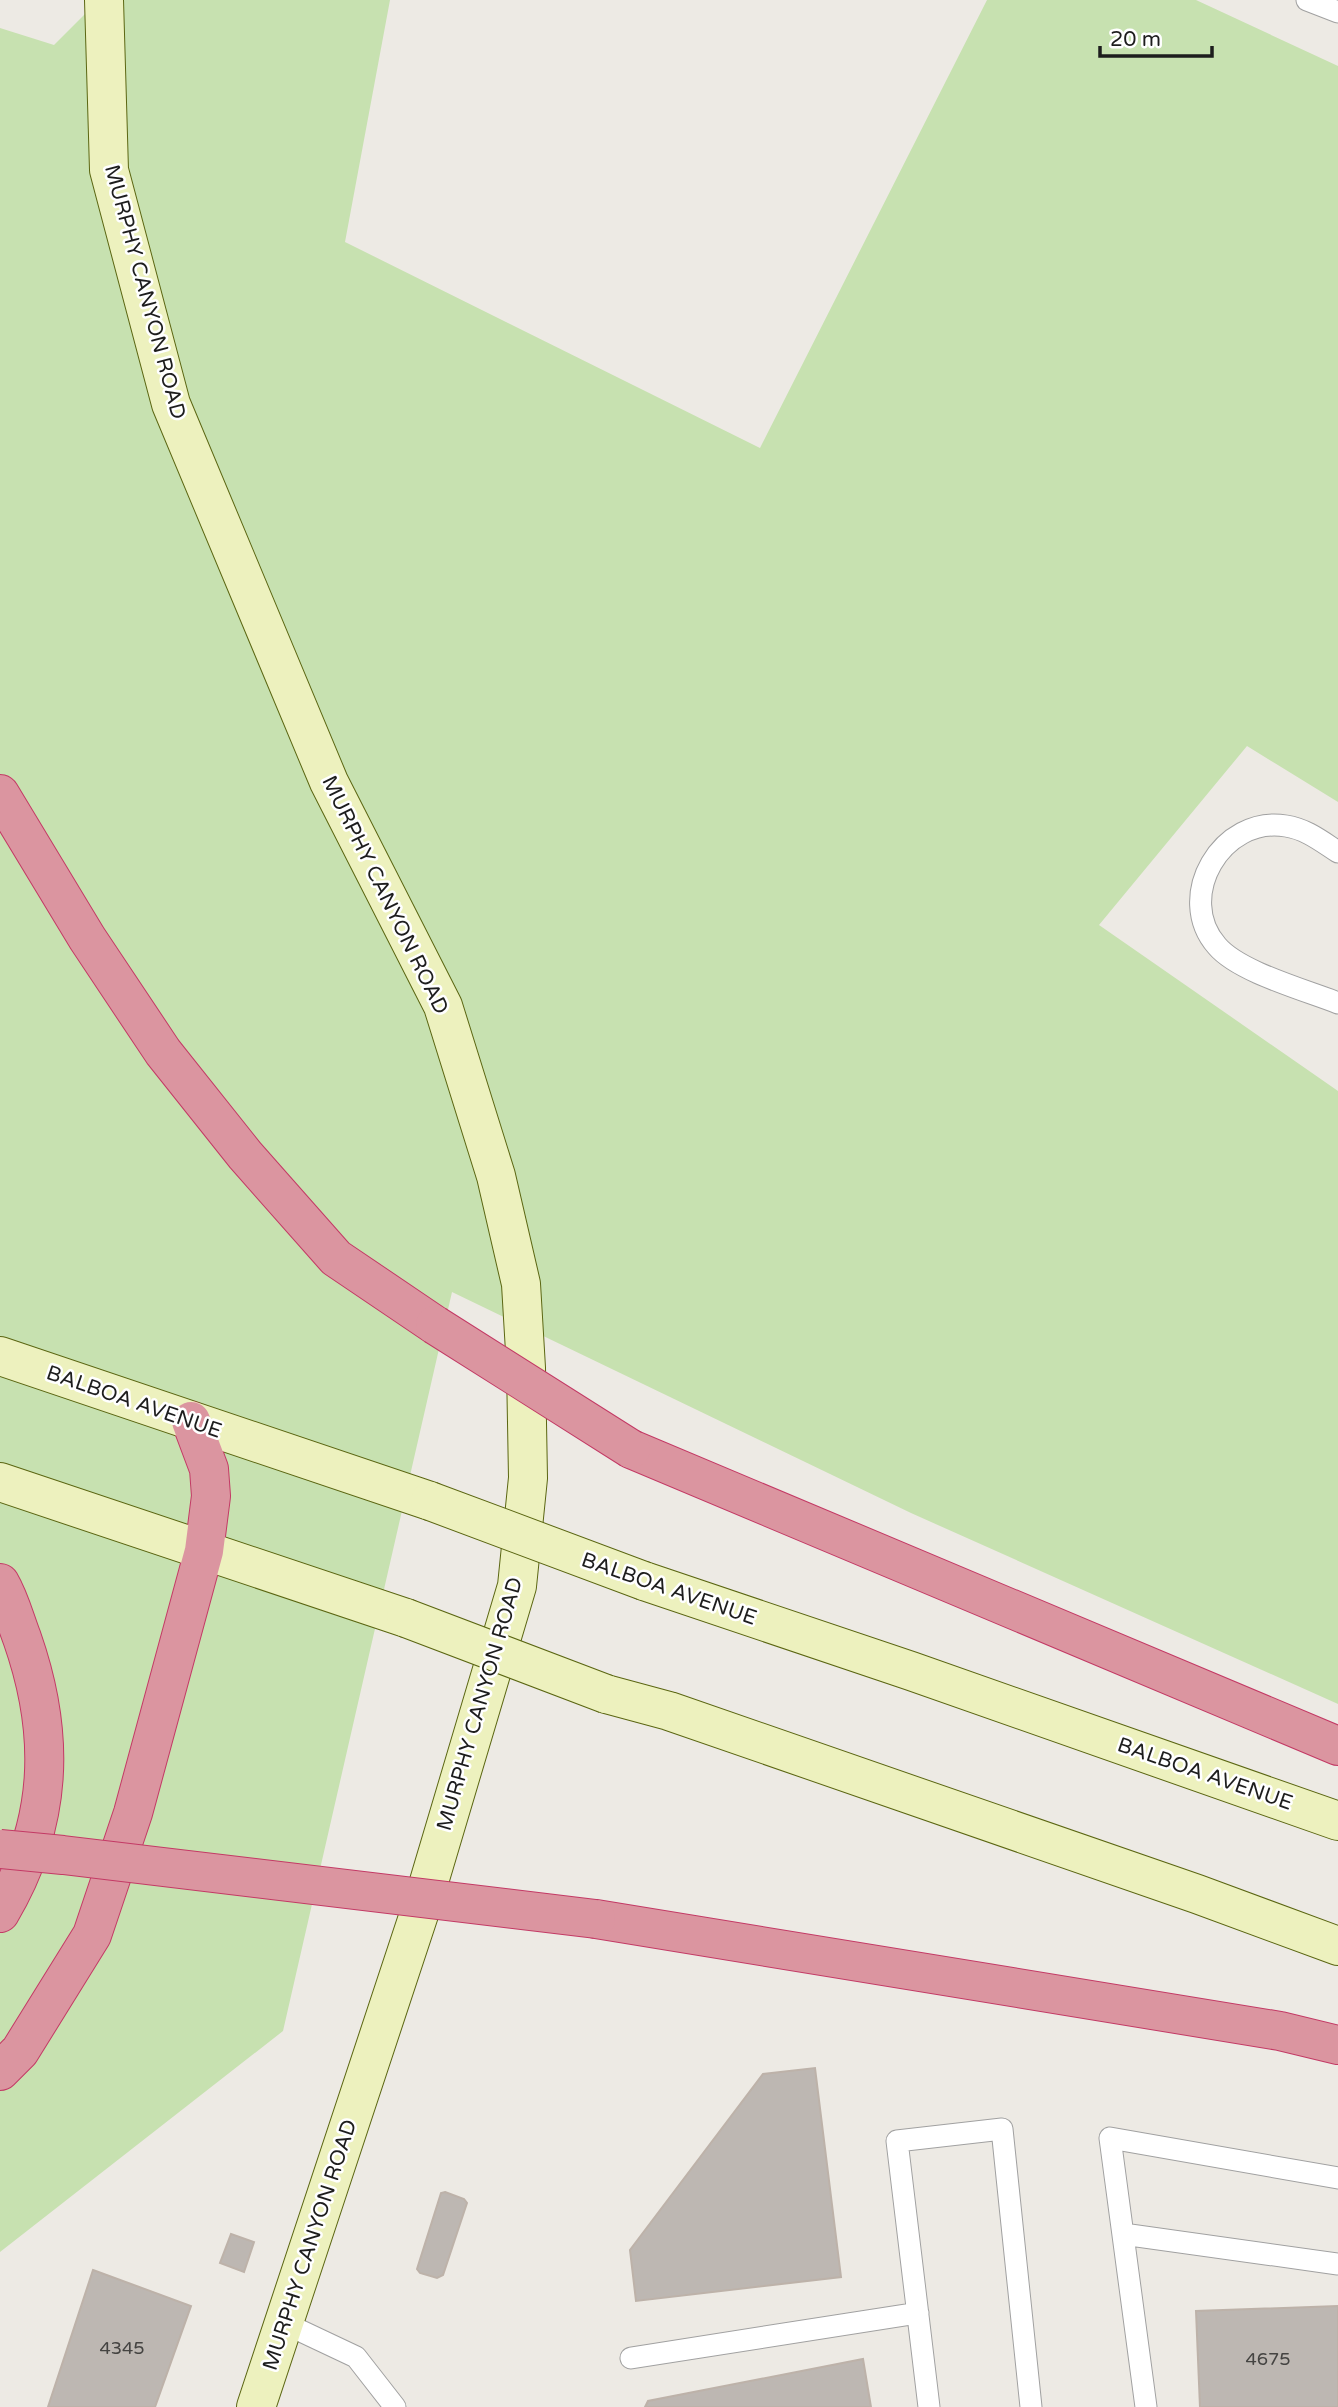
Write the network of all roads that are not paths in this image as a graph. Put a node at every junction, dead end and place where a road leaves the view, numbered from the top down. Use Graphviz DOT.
graph roads {
  1 [pos="104,0"];
  2 [pos="1307,0"];
  3 [pos="1338,12"];
  4 [pos="0,794"];
  5 [pos="1338,852"];
  6 [pos="1338,1003"];
  7 [pos="0,1356"];
  8 [pos="191,1421"];
  9 [pos="0,1482"];
  10 [pos="204,1551"];
  11 [pos="0,1583"];
  12 [pos="1338,1746"];
  13 [pos="1338,1821"];
  14 [pos="0,1849"];
  15 [pos="0,1913"];
  16 [pos="1338,1946"];
  17 [pos="1338,2045"];
  18 [pos="0,2071"];
  19 [pos="1338,2178"];
  20 [pos="1123,2235"];
  21 [pos="1338,2264"];
  22 [pos="918,2313"];
  23 [pos="284,2323"];
  24 [pos="631,2358"];
  25 [pos="256,2407"];
  26 [pos="395,2407"];
  27 [pos="929,2407"];
  28 [pos="1031,2407"];
  29 [pos="1146,2407"];
  1 -- 23 [label="main road, MURPHY CANYON ROAD"];
  2 -- 3 [label="lane"];
  4 -- 12 [label="highway, bridge"];
  5 -- 6 [label="lane"];
  7 -- 8 [label="main road, BALBOA AVENUE"];
  8 -- 10 [label="highway"];
  8 -- 13 [label="main road, BALBOA AVENUE, bridge"];
  9 -- 10 [label="main road"];
  10 -- 16 [label="main road, bridge"];
  10 -- 18 [label="highway"];
  11 -- 15 [label="highway"];
  14 -- 17 [label="highway, bridge"];
  19 -- 20 [label="lane"];
  20 -- 21 [label="lane"];
  20 -- 29 [label="lane"];
  22 -- 24 [label="lane"];
  22 -- 27 [label="lane"];
  22 -- 28 [label="lane"];
  23 -- 25 [label="main road, MURPHY CANYON ROAD"];
  23 -- 26 [label="lane"];
}
